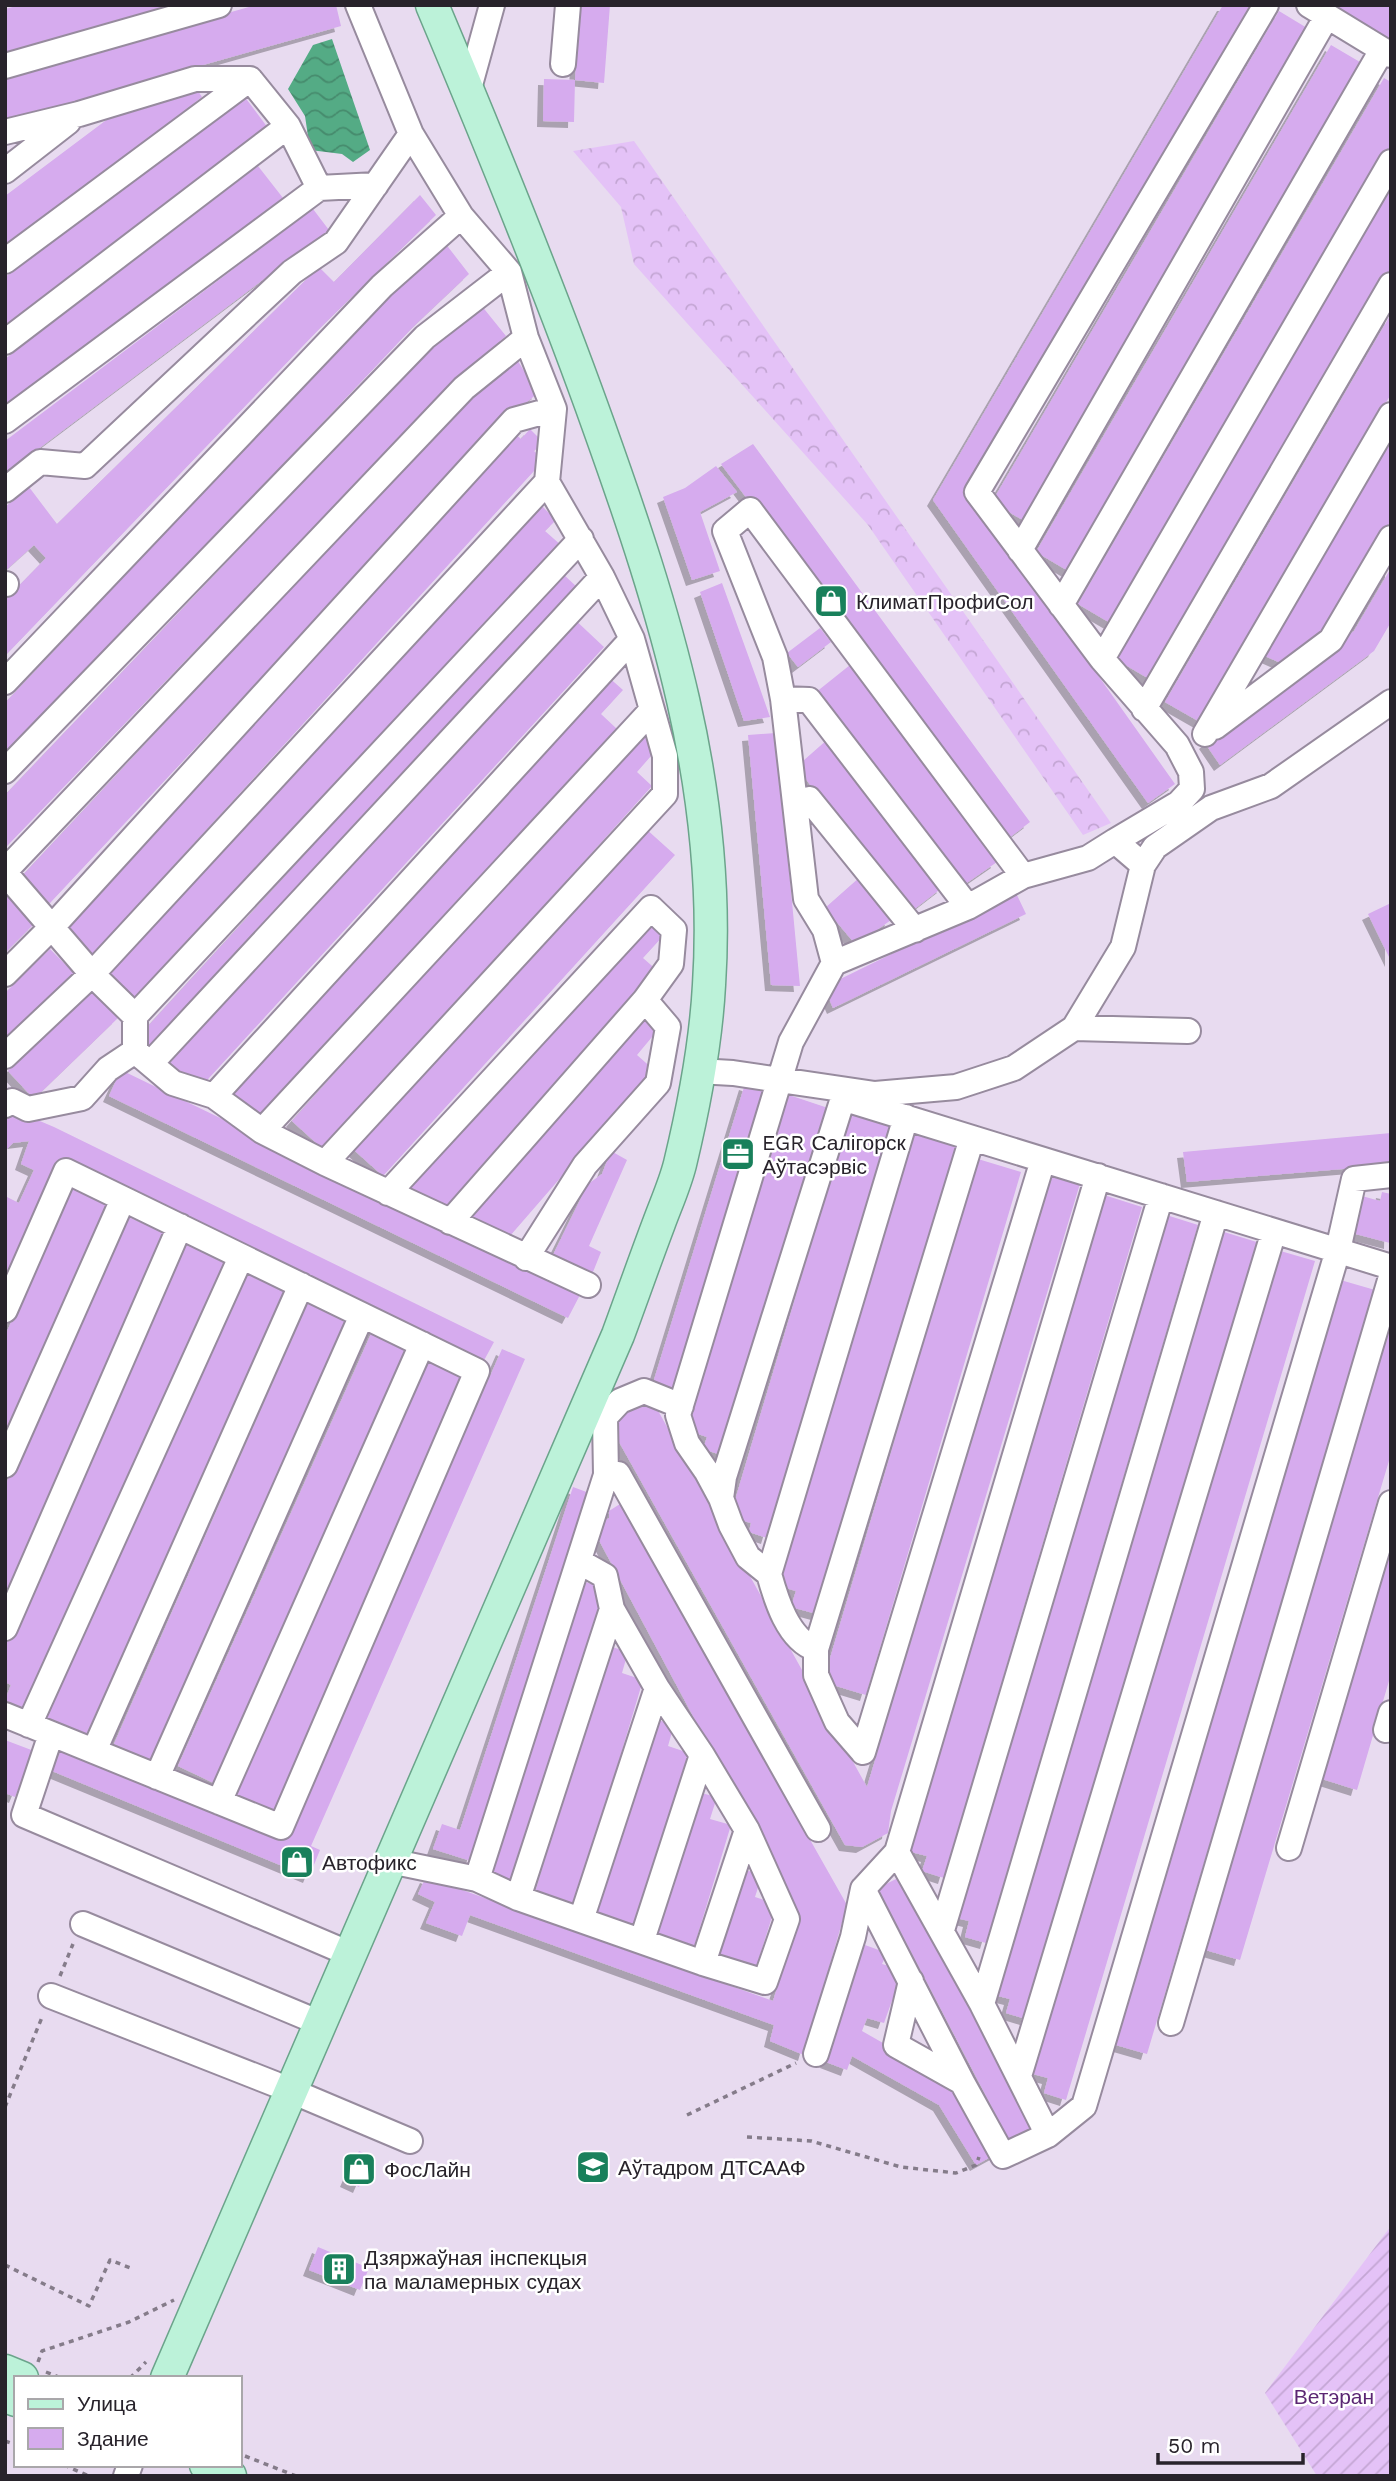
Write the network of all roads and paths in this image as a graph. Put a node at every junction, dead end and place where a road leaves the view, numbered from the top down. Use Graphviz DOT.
graph roads {
  1 [pos="219,5"];
  2 [pos="359,5"];
  3 [pos="432,5"];
  4 [pos="492,5"];
  5 [pos="568,5"];
  6 [pos="1266,5"];
  7 [pos="1318,11"];
  8 [pos="1387,53"];
  9 [pos="563,64"];
  10 [pos="5,66"];
  11 [pos="250,79"];
  12 [pos="468,92"];
  13 [pos="79,114"];
  14 [pos="288,125"];
  15 [pos="5,132"];
  16 [pos="411,134"];
  17 [pos="1391,162"];
  18 [pos="5,171"];
  19 [pos="376,184"];
  20 [pos="319,188"];
  21 [pos="461,216"];
  22 [pos="528,235"];
  23 [pos="488,246"];
  24 [pos="5,261"];
  25 [pos="509,272"];
  26 [pos="1391,285"];
  27 [pos="526,338"];
  28 [pos="5,342"];
  29 [pos="554,409"];
  30 [pos="1391,415"];
  31 [pos="5,421"];
  32 [pos="547,482"];
  33 [pos="5,490"];
  34 [pos="1391,538"];
  35 [pos="581,539"];
  36 [pos="1020,550"];
  37 [pos="602,577"];
  38 [pos="1061,605"];
  39 [pos="632,639"];
  40 [pos="1102,659"];
  41 [pos="5,682"];
  42 [pos="783,699"];
  43 [pos="1391,702"];
  44 [pos="1144,709"];
  45 [pos="651,711"];
  46 [pos="1205,734"];
  47 [pos="1177,745"];
  48 [pos="5,772"];
  49 [pos="809,799"];
  50 [pos="1115,841"];
  51 [pos="1143,865"];
  52 [pos="5,872"];
  53 [pos="1023,876"];
  54 [pos="968,907"];
  55 [pos="52,927"];
  56 [pos="915,930"];
  57 [pos="834,963"];
  58 [pos="5,974"];
  59 [pos="92,974"];
  60 [pos="645,1000"];
  61 [pos="135,1016"];
  62 [pos="1074,1028"];
  63 [pos="1188,1031"];
  64 [pos="5,1056"];
  65 [pos="143,1057"];
  66 [pos="698,1071"];
  67 [pos="779,1080"];
  68 [pos="819,1087"];
  69 [pos="214,1096"];
  70 [pos="843,1098"];
  71 [pos="5,1105"];
  72 [pos="906,1117"];
  73 [pos="262,1131"];
  74 [pos="972,1138"];
  75 [pos="1043,1160"];
  76 [pos="325,1163"];
  77 [pos="1391,1175"];
  78 [pos="1098,1176"];
  79 [pos="388,1193"];
  80 [pos="1161,1196"];
  81 [pos="123,1199"];
  82 [pos="1216,1213"];
  83 [pos="450,1222"];
  84 [pos="180,1226"];
  85 [pos="1274,1231"];
  86 [pos="1338,1250"];
  87 [pos="241,1256"];
  88 [pos="526,1258"];
  89 [pos="1391,1267"];
  90 [pos="1391,1277"];
  91 [pos="301,1285"];
  92 [pos="588,1285"];
  93 [pos="5,1310"];
  94 [pos="362,1315"];
  95 [pos="422,1344"];
  96 [pos="681,1406"];
  97 [pos="5,1465"];
  98 [pos="606,1475"];
  99 [pos="721,1498"];
  100 [pos="1391,1503"];
  101 [pos="580,1562"];
  102 [pos="769,1574"];
  103 [pos="612,1609"];
  104 [pos="5,1628"];
  105 [pos="816,1649"];
  106 [pos="657,1688"];
  107 [pos="5,1715"];
  108 [pos="40,1730"];
  109 [pos="94,1751"];
  110 [pos="702,1755"];
  111 [pos="158,1777"];
  112 [pos="219,1802"];
  113 [pos="818,1829"];
  114 [pos="747,1830"];
  115 [pos="1289,1848"];
  116 [pos="897,1852"];
  117 [pos="390,1861"];
  118 [pos="477,1879"];
  119 [pos="863,1889"];
  120 [pos="518,1898"];
  121 [pos="581,1920"];
  122 [pos="83,1924"];
  123 [pos="942,1930"];
  124 [pos="642,1940"];
  125 [pos="350,1954"];
  126 [pos="704,1963"];
  127 [pos="911,1981"];
  128 [pos="51,1997"];
  129 [pos="982,2004"];
  130 [pos="320,2023"];
  131 [pos="1171,2023"];
  132 [pos="816,2054"];
  133 [pos="1018,2076"];
  134 [pos="962,2082"];
  135 [pos="291,2090"];
  136 [pos="687,2115"];
  137 [pos="1048,2135"];
  138 [pos="747,2137"];
  139 [pos="410,2141"];
  140 [pos="995,2141"];
  141 [pos="5,2266"];
  142 [pos="133,2269"];
  143 [pos="177,2298"];
  144 [pos="158,2369"];
  145 [pos="33,2373"];
  146 [pos="136,2376"];
  147 [pos="242,2455"];
  148 [pos="69,2467"];
  149 [pos="210,2467"];
  150 [pos="89,2476"];
  151 [pos="230,2476"];
  152 [pos="296,2476"];
  1 -- 10 [label="lane"];
  2 -- 16 [label="lane"];
  3 -- 12 [label="main road"];
  4 -- 12 [label="lane"];
  5 -- 9 [label="lane"];
  6 -- 36 [label="lane"];
  7 -- 8 [label="lane"];
  7 -- 36 [label="lane"];
  8 -- 38 [label="lane"];
  11 -- 13 [label="lane"];
  11 -- 14 [label="lane"];
  11 -- 24 [label="lane"];
  12 -- 22 [label="main road"];
  13 -- 15 [label="lane"];
  13 -- 18 [label="lane"];
  14 -- 20 [label="lane"];
  14 -- 28 [label="lane"];
  16 -- 19 [label="lane"];
  16 -- 21 [label="lane"];
  17 -- 40 [label="lane"];
  19 -- 20 [label="lane"];
  19 -- 33 [label="lane"];
  20 -- 31 [label="lane"];
  21 -- 23 [label="lane"];
  21 -- 41 [label="lane"];
  22 -- 23 [label="lane"];
  22 -- 66 [label="main road"];
  23 -- 25 [label="lane"];
  25 -- 27 [label="lane"];
  25 -- 48 [label="lane"];
  26 -- 44 [label="lane"];
  27 -- 29 [label="lane"];
  27 -- 52 [label="lane"];
  29 -- 32 [label="lane"];
  29 -- 55 [label="lane"];
  30 -- 46 [label="lane"];
  32 -- 35 [label="lane"];
  32 -- 59 [label="lane"];
  34 -- 46 [label="lane"];
  35 -- 37 [label="lane"];
  35 -- 61 [label="lane"];
  36 -- 38 [label="lane"];
  37 -- 39 [label="lane"];
  37 -- 65 [label="lane"];
  38 -- 40 [label="lane"];
  39 -- 45 [label="lane"];
  39 -- 69 [label="lane"];
  40 -- 44 [label="lane"];
  42 -- 53 [label="lane"];
  42 -- 54 [label="lane"];
  42 -- 57 [label="lane"];
  43 -- 51 [label="lane"];
  44 -- 47 [label="lane"];
  45 -- 73 [label="lane"];
  45 -- 76 [label="lane"];
  46 -- 47 [label="lane"];
  47 -- 50 [label="lane"];
  49 -- 56 [label="lane"];
  50 -- 51 [label="lane"];
  50 -- 53 [label="lane"];
  51 -- 62 [label="lane"];
  52 -- 55 [label="lane"];
  53 -- 54 [label="lane"];
  54 -- 56 [label="lane"];
  55 -- 58 [label="lane"];
  55 -- 59 [label="lane"];
  56 -- 57 [label="lane"];
  57 -- 67 [label="lane"];
  59 -- 61 [label="lane"];
  59 -- 64 [label="lane"];
  60 -- 79 [label="lane"];
  60 -- 83 [label="lane"];
  60 -- 88 [label="lane"];
  61 -- 65 [label="lane"];
  62 -- 63 [label="lane"];
  62 -- 68 [label="lane"];
  65 -- 69 [label="lane"];
  65 -- 71 [label="lane"];
  66 -- 67 [label="lane"];
  66 -- 117 [label="main road"];
  67 -- 68 [label="lane"];
  67 -- 96 [label="lane"];
  68 -- 70 [label="lane"];
  69 -- 73 [label="lane"];
  70 -- 72 [label="lane"];
  70 -- 99 [label="lane"];
  72 -- 74 [label="lane"];
  72 -- 102 [label="lane"];
  73 -- 76 [label="lane"];
  74 -- 75 [label="lane"];
  74 -- 105 [label="lane"];
  75 -- 78 [label="lane"];
  75 -- 105 [label="lane"];
  76 -- 79 [label="lane"];
  77 -- 86 [label="lane"];
  78 -- 80 [label="lane"];
  78 -- 116 [label="lane"];
  79 -- 83 [label="lane"];
  80 -- 82 [label="lane"];
  80 -- 123 [label="lane"];
  81 -- 84 [label="lane"];
  81 -- 93 [label="lane"];
  81 -- 97 [label="lane"];
  82 -- 85 [label="lane"];
  82 -- 129 [label="lane"];
  83 -- 88 [label="lane"];
  84 -- 87 [label="lane"];
  84 -- 104 [label="lane"];
  85 -- 86 [label="lane"];
  85 -- 133 [label="lane"];
  86 -- 89 [label="lane"];
  86 -- 137 [label="lane"];
  87 -- 91 [label="lane"];
  87 -- 108 [label="lane"];
  88 -- 92 [label="lane"];
  90 -- 131 [label="lane"];
  91 -- 94 [label="lane"];
  91 -- 109 [label="lane"];
  94 -- 95 [label="lane"];
  94 -- 111 [label="lane"];
  95 -- 112 [label="lane"];
  95 -- 112 [label="lane"];
  96 -- 98 [label="lane"];
  96 -- 99 [label="lane"];
  98 -- 101 [label="lane"];
  98 -- 113 [label="lane"];
  99 -- 102 [label="lane"];
  100 -- 115 [label="lane"];
  101 -- 103 [label="lane"];
  101 -- 118 [label="lane"];
  102 -- 105 [label="lane"];
  103 -- 106 [label="lane"];
  103 -- 120 [label="lane"];
  106 -- 110 [label="lane"];
  106 -- 121 [label="lane"];
  107 -- 108 [label="lane"];
  108 -- 109 [label="lane"];
  108 -- 125 [label="lane"];
  109 -- 111 [label="lane"];
  110 -- 114 [label="lane"];
  110 -- 124 [label="lane"];
  111 -- 112 [label="lane"];
  114 -- 126 [label="lane"];
  114 -- 126 [label="lane"];
  116 -- 119 [label="lane"];
  116 -- 123 [label="lane"];
  117 -- 118 [label="lane"];
  117 -- 125 [label="main road"];
  118 -- 120 [label="lane"];
  119 -- 127 [label="lane"];
  119 -- 132 [label="lane"];
  120 -- 121 [label="lane"];
  121 -- 124 [label="lane"];
  122 -- 130 [label="lane"];
  123 -- 129 [label="lane"];
  124 -- 126 [label="lane"];
  125 -- 130 [label="main road"];
  127 -- 134 [label="lane"];
  127 -- 134 [label="lane"];
  128 -- 135 [label="lane"];
  129 -- 133 [label="lane"];
  130 -- 135 [label="main road"];
  132 -- 136 [label="path"];
  133 -- 137 [label="lane"];
  134 -- 140 [label="lane"];
  135 -- 139 [label="lane"];
  135 -- 144 [label="main road"];
  137 -- 140 [label="lane"];
  138 -- 140 [label="path"];
  141 -- 142 [label="path"];
  143 -- 145 [label="path"];
  144 -- 146 [label="path"];
  147 -- 152 [label="path"];
  148 -- 150 [label="path"];
  149 -- 151 [label="main road"];
}
